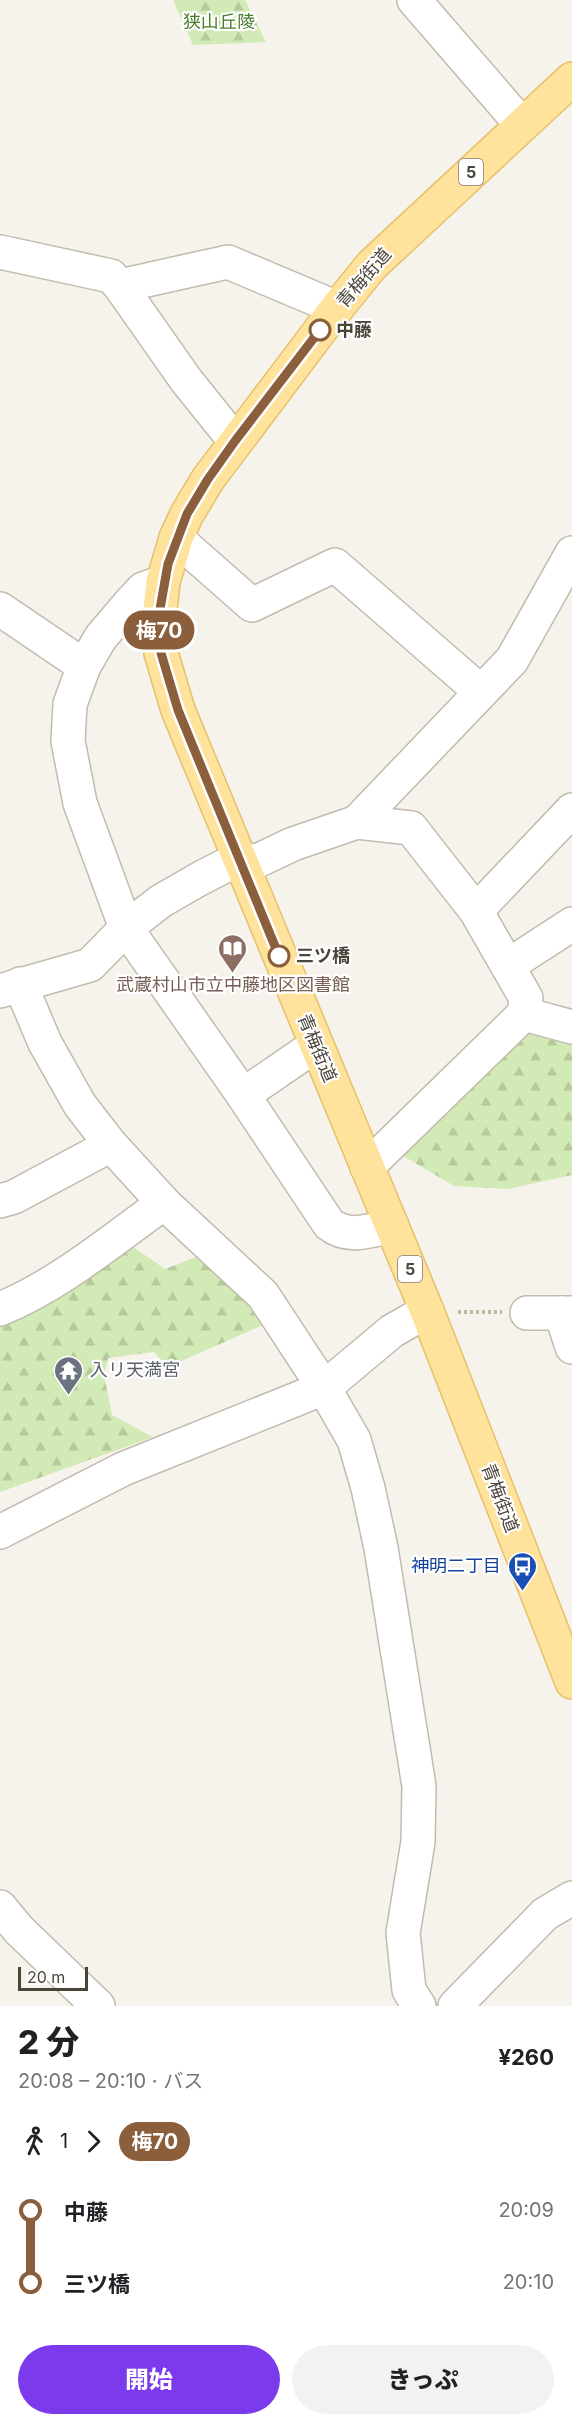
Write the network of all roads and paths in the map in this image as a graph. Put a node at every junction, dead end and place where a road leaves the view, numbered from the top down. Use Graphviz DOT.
graph roads {
  1 [pos="414,0"];
  2 [pos="572,79"];
  3 [pos="522,125"];
  4 [pos="0,252"];
  5 [pos="120,286"];
  6 [pos="337,308"];
  7 [pos="235,441"];
  8 [pos="176,538"];
  9 [pos="572,553"];
  10 [pos="163,582"];
  11 [pos="0,609"];
  12 [pos="84,666"];
  13 [pos="481,692"];
  14 [pos="572,810"];
  15 [pos="357,822"];
  16 [pos="238,859"];
  17 [pos="476,910"];
  18 [pos="572,924"];
  19 [pos="126,928"];
  20 [pos="509,965"];
  21 [pos="8,983"];
  22 [pos="525,1014"];
  23 [pos="572,1027"];
  24 [pos="316,1044"];
  25 [pos="243,1095"];
  26 [pos="111,1145"];
  27 [pos="367,1167"];
  28 [pos="0,1201"];
  29 [pos="164,1203"];
  30 [pos="392,1226"];
  31 [pos="0,1309"];
  32 [pos="427,1311"];
  33 [pos="527,1313"];
  34 [pos="566,1313"];
  35 [pos="572,1347"];
  36 [pos="324,1388"];
  37 [pos="0,1532"];
  38 [pos="572,1682"];
  39 [pos="572,1898"];
  40 [pos="0,1907"];
  41 [pos="98,2006"];
  42 [pos="419,2006"];
  43 [pos="455,2006"];
  1 -- 3 [label="street"];
  2 -- 3 [label="main road, 青梅街道 / 5"];
  3 -- 6 [label="main road, 青梅街道 / 5"];
  4 -- 5 [label="street"];
  5 -- 6 [label="street"];
  5 -- 7 [label="street"];
  6 -- 7 [label="main road, 青梅街道 / 5"];
  7 -- 8 [label="main road, 青梅街道 / 5"];
  8 -- 10 [label="main road, 青梅街道 / 5"];
  8 -- 13 [label="street"];
  9 -- 13 [label="street"];
  10 -- 12 [label="street"];
  10 -- 16 [label="main road, 青梅街道 / 5"];
  11 -- 12 [label="street"];
  12 -- 19 [label="street"];
  13 -- 15 [label="street"];
  14 -- 17 [label="street"];
  15 -- 16 [label="street"];
  15 -- 17 [label="street"];
  16 -- 19 [label="street"];
  16 -- 24 [label="main road, 青梅街道 / 5"];
  17 -- 20 [label="street"];
  18 -- 20 [label="street"];
  19 -- 21 [label="street"];
  19 -- 25 [label="street"];
  20 -- 22 [label="street"];
  21 -- 26 [label="street"];
  22 -- 23 [label="street"];
  22 -- 27 [label="street"];
  24 -- 25 [label="street"];
  24 -- 27 [label="main road, 青梅街道 / 5"];
  25 -- 30 [label="street"];
  26 -- 28 [label="street"];
  26 -- 29 [label="street"];
  27 -- 30 [label="main road, 青梅街道 / 5"];
  29 -- 31 [label="street"];
  29 -- 36 [label="street"];
  30 -- 32 [label="main road, 青梅街道 / 5"];
  32 -- 33 [label="path"];
  32 -- 36 [label="street"];
  32 -- 38 [label="main road, 青梅街道 / 5"];
  33 -- 34 [label="street"];
  34 -- 35 [label="street"];
  36 -- 37 [label="street"];
  36 -- 42 [label="street"];
  39 -- 43 [label="street"];
  40 -- 41 [label="street"];
}
